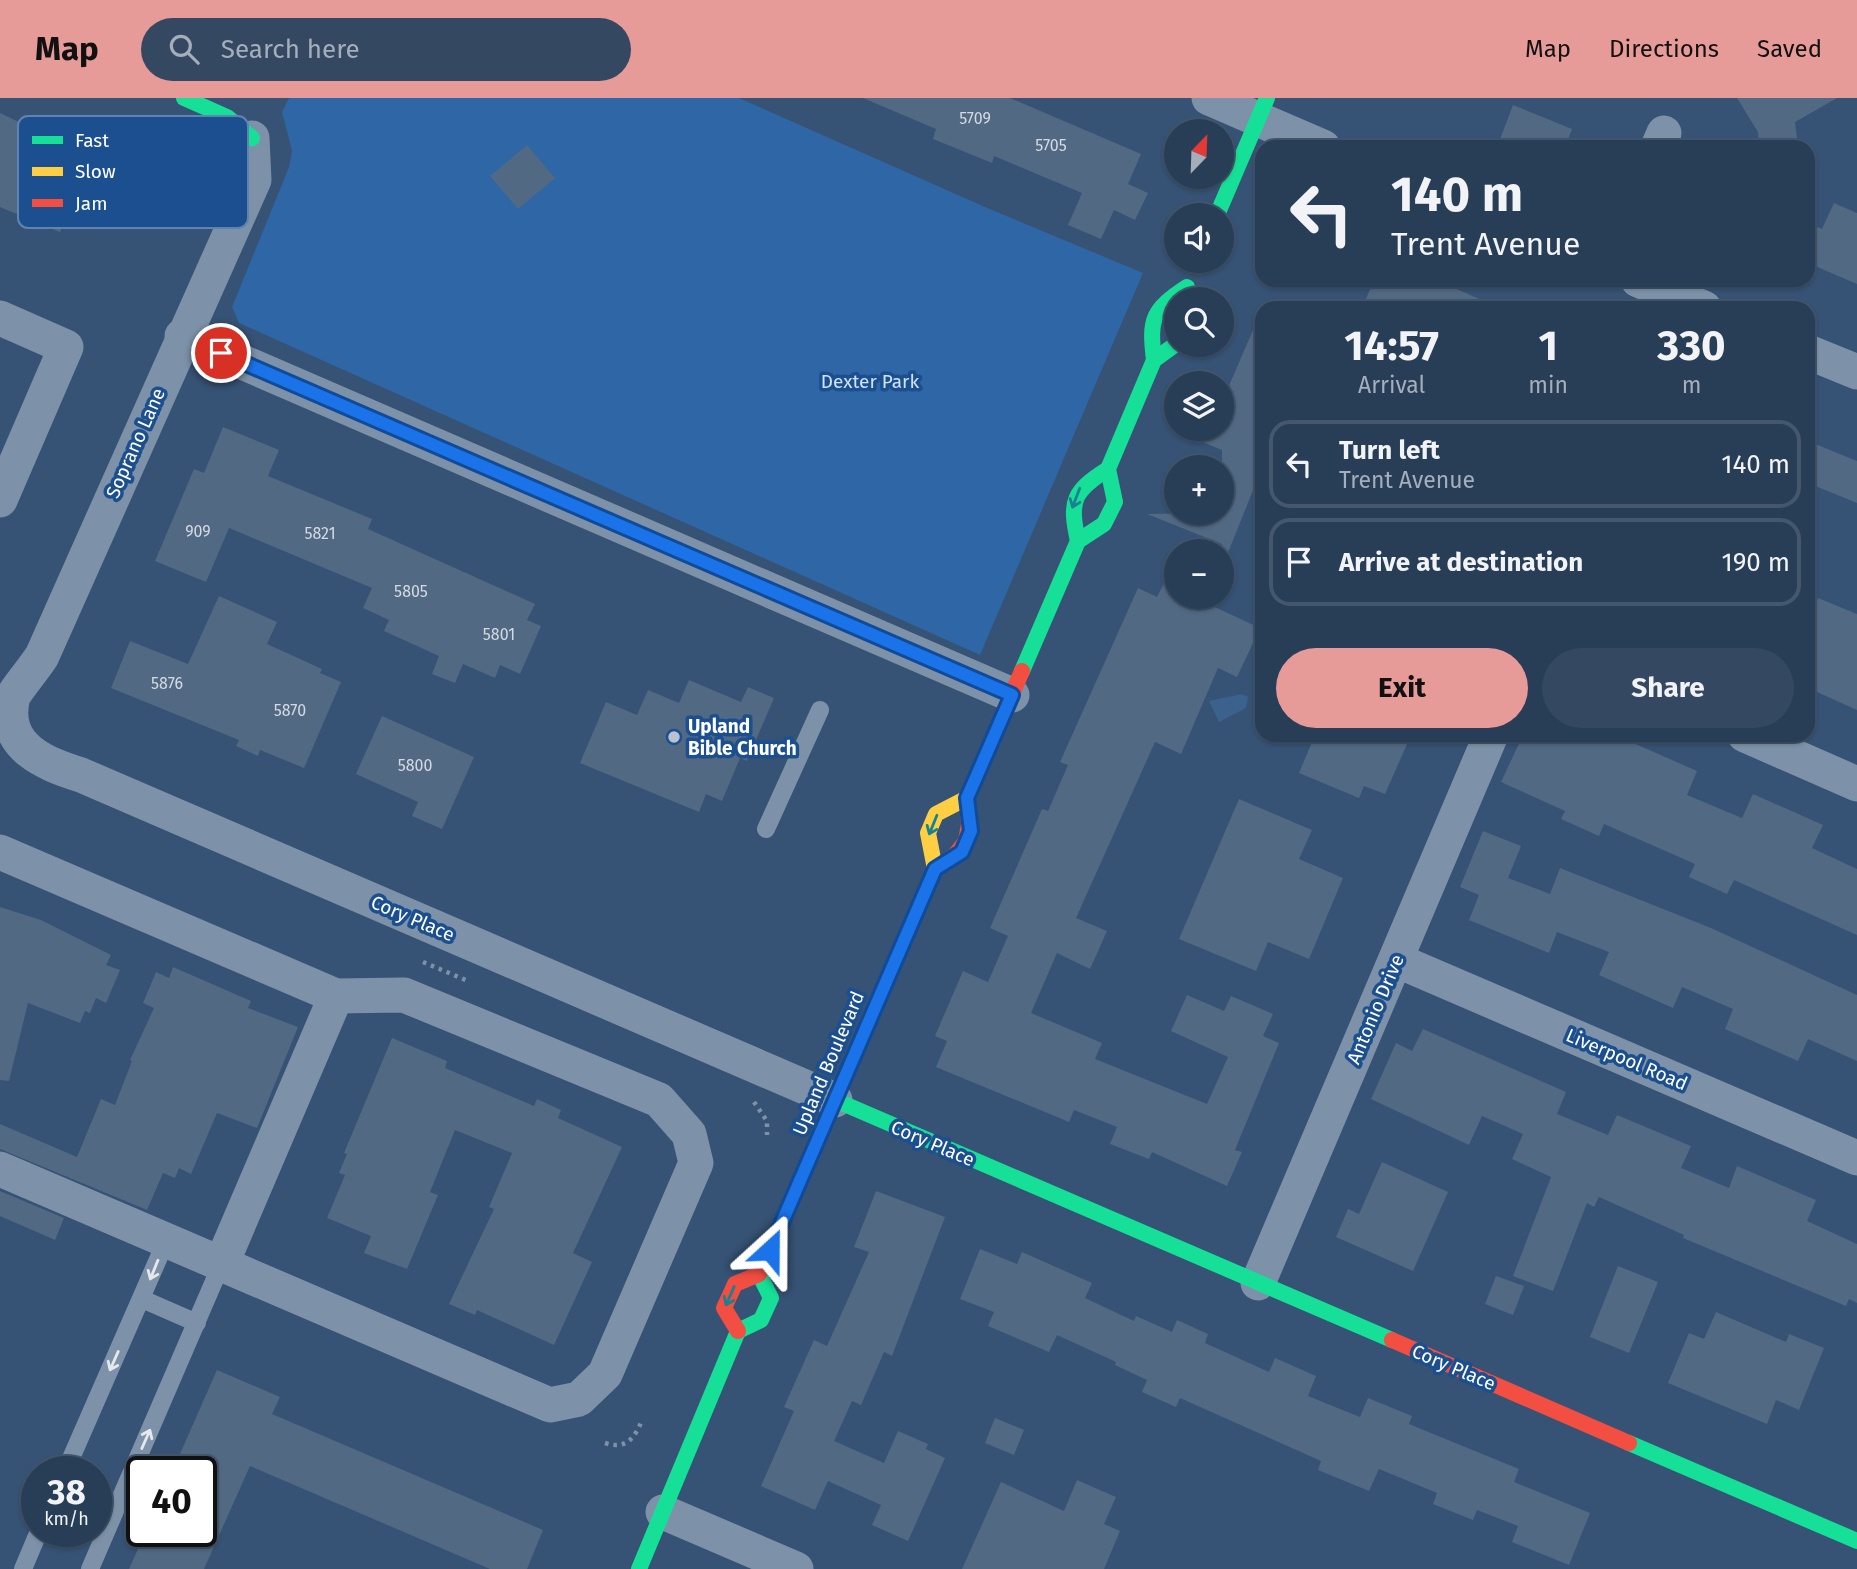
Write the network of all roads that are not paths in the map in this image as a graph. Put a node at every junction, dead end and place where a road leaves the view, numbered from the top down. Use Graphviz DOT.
graph roads {
  1 [pos="184,98"];
  2 [pos="1209,98"];
  3 [pos="1263,108"];
  4 [pos="225,116"];
  5 [pos="248,135"];
  6 [pos="252,138"];
  7 [pos="1312,140"];
  8 [pos="248,193"];
  9 [pos="1222,203"];
  10 [pos="232,228"];
  11 [pos="1654,287"];
  12 [pos="1688,301"];
  13 [pos="1164,304"];
  14 [pos="0,318"];
  15 [pos="182,336"];
  16 [pos="1164,353"];
  17 [pos="1815,355"];
  18 [pos="1154,360"];
  19 [pos="1857,373"];
  20 [pos="1108,469"];
  21 [pos="0,500"];
  22 [pos="1078,541"];
  23 [pos="1012,695"];
  24 [pos="820,710"];
  25 [pos="13,742"];
  26 [pos="1488,742"];
  27 [pos="1761,742"];
  28 [pos="1857,784"];
  29 [pos="967,798"];
  30 [pos="766,830"];
  31 [pos="0,852"];
  32 [pos="935,869"];
  33 [pos="1396,960"];
  34 [pos="337,996"];
  35 [pos="835,1100"];
  36 [pos="1857,1158"];
  37 [pos="0,1169"];
  38 [pos="166,1241"];
  39 [pos="221,1265"];
  40 [pos="759,1274"];
  41 [pos="1258,1283"];
  42 [pos="142,1299"];
  43 [pos="197,1323"];
  44 [pos="738,1331"];
  45 [pos="72,1456"];
  46 [pos="663,1512"];
  47 [pos="1857,1541"];
  48 [pos="32,1547"];
  49 [pos="23,1569"];
  50 [pos="90,1569"];
  51 [pos="639,1569"];
  52 [pos="796,1569"];
  1 -- 4 [label="street"];
  2 -- 3 [label="street"];
  3 -- 7 [label="street"];
  3 -- 9 [label="street"];
  5 -- 6 [label="street"];
  6 -- 8 [label="street, Soprano Lane"];
  10 -- 15 [label="street, Soprano Lane"];
  11 -- 12 [label="street"];
  13 -- 18 [label="street"];
  14 -- 21 [label="street"];
  15 -- 23 [label="street"];
  15 -- 25 [label="street, Soprano Lane"];
  16 -- 18 [label="street"];
  17 -- 19 [label="street"];
  18 -- 20 [label="street"];
  20 -- 22 [label="street"];
  20 -- 22 [label="street, one-way"];
  22 -- 23 [label="street"];
  23 -- 29 [label="street"];
  24 -- 30 [label="lane"];
  25 -- 35 [label="street, Cory Place"];
  26 -- 33 [label="street, Antonio Drive"];
  27 -- 28 [label="street"];
  29 -- 32 [label="street"];
  29 -- 32 [label="street, one-way"];
  31 -- 34 [label="street"];
  32 -- 35 [label="street, Upland Boulevard"];
  33 -- 36 [label="street, Liverpool Road"];
  33 -- 41 [label="street, Antonio Drive"];
  34 -- 39 [label="street"];
  34 -- 39 [label="street"];
  35 -- 40 [label="street, Upland Boulevard"];
  35 -- 41 [label="street, Cory Place"];
  37 -- 38 [label="street"];
  38 -- 39 [label="street"];
  38 -- 42 [label="lane, one-way"];
  39 -- 43 [label="lane"];
  40 -- 44 [label="street"];
  40 -- 44 [label="street, one-way"];
  41 -- 47 [label="street, Cory Place"];
  42 -- 43 [label="lane"];
  42 -- 45 [label="lane, one-way"];
  50 -- 43 [label="lane, one-way"];
  44 -- 46 [label="street"];
  46 -- 51 [label="street"];
  46 -- 52 [label="street"];
  48 -- 49 [label="lane"];
}
